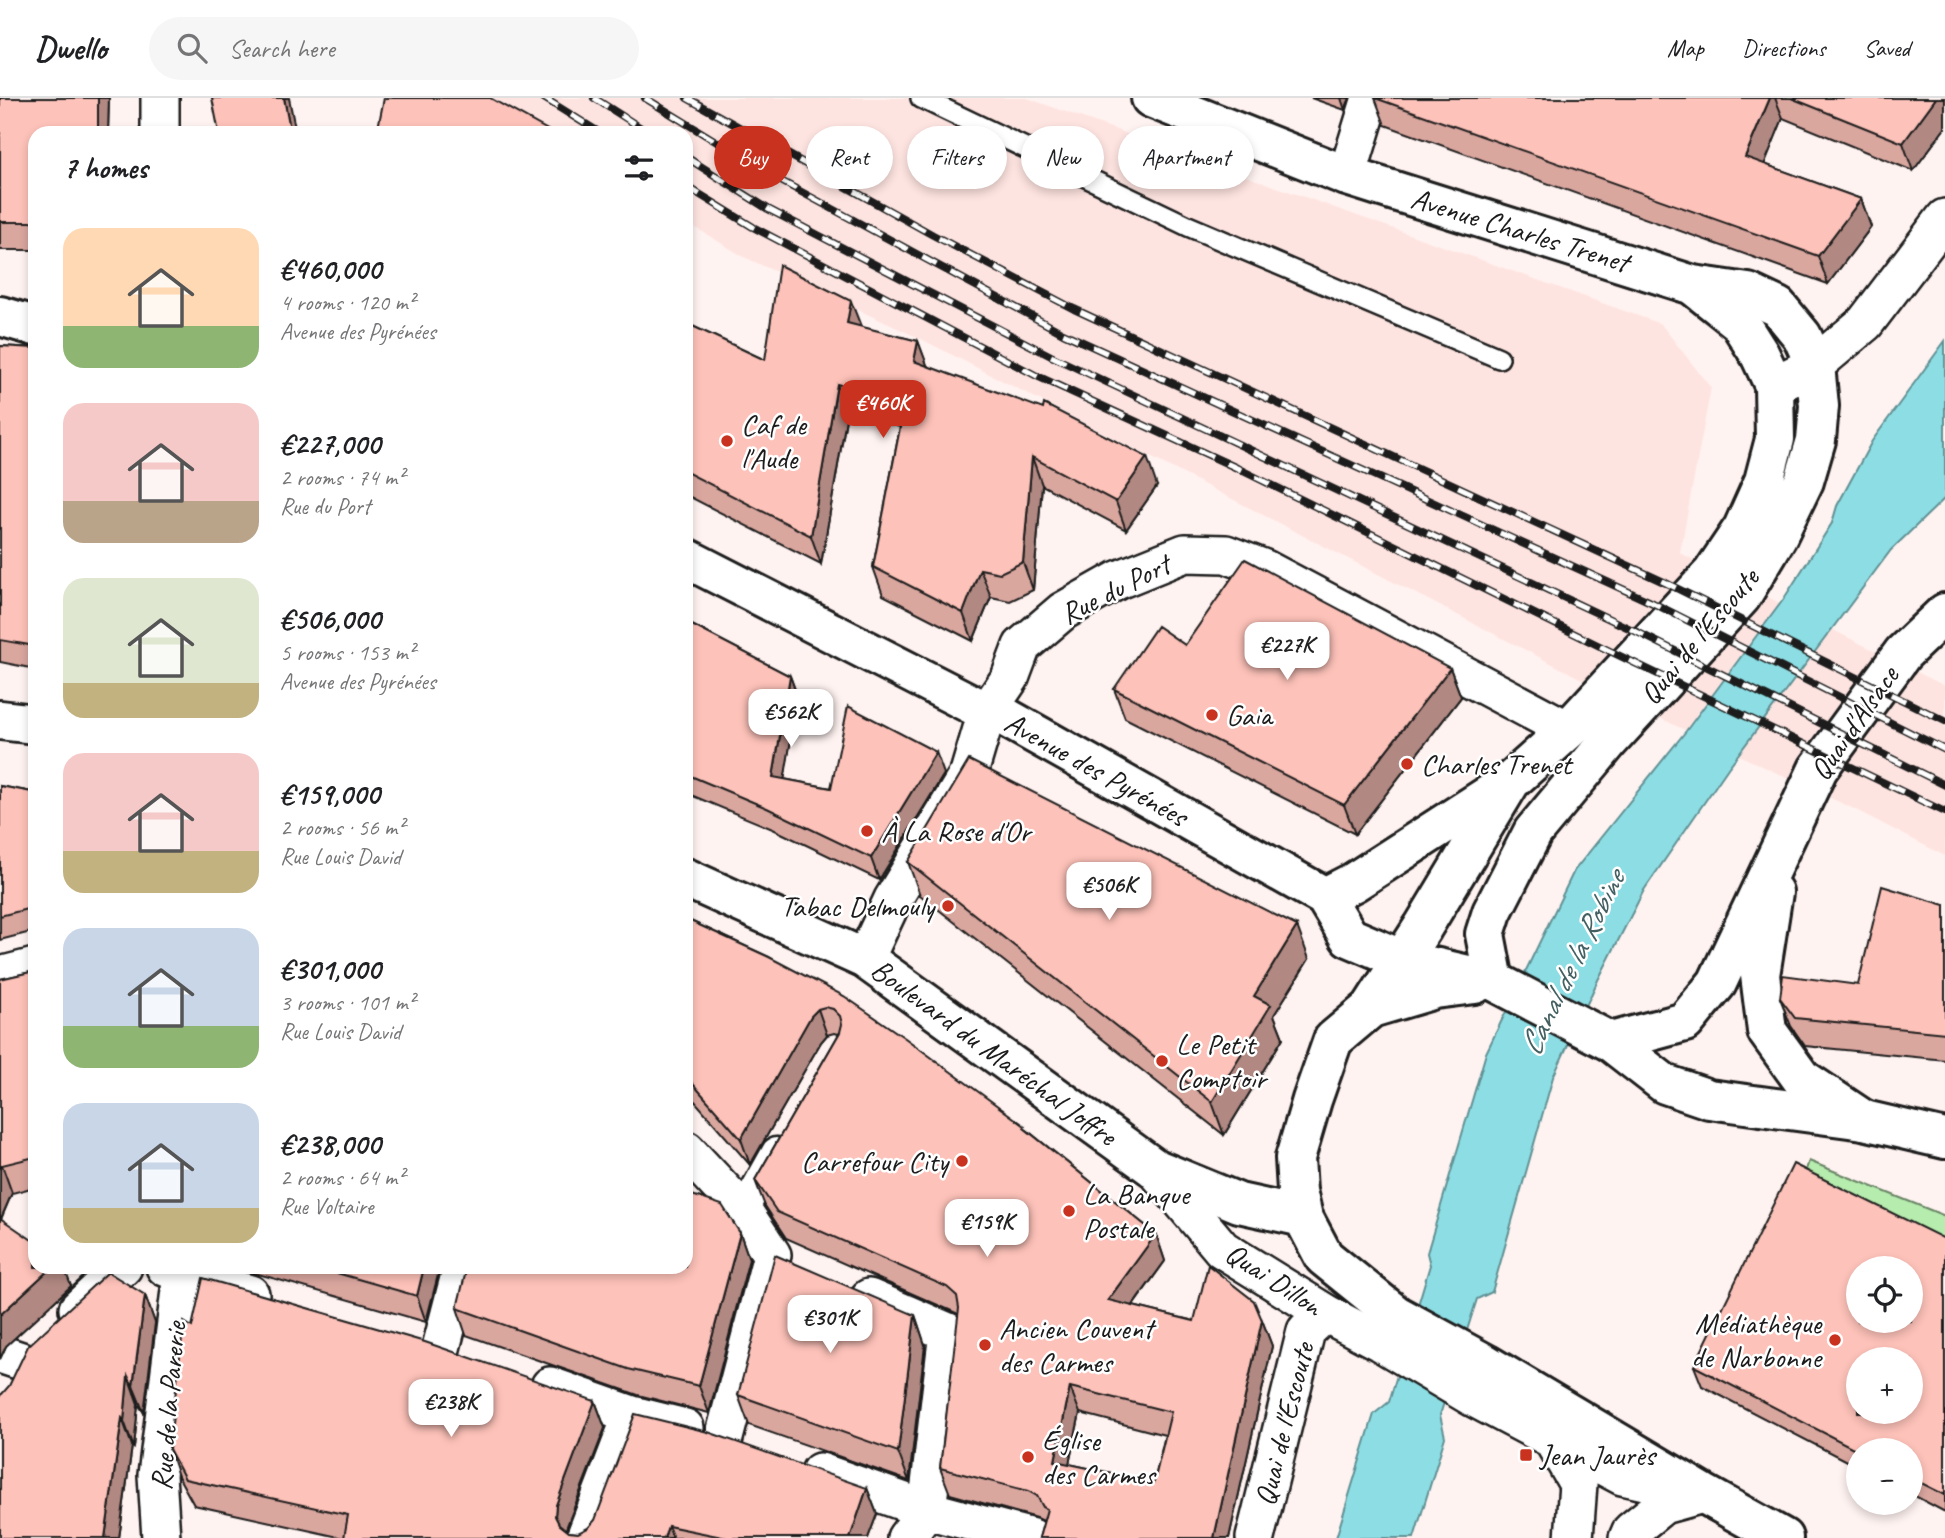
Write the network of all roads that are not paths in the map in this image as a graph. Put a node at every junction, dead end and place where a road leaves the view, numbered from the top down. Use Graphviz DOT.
graph roads {
  1 [pos="160,98"];
  2 [pos="921,98"];
  3 [pos="1151,98"];
  4 [pos="1371,98"];
  5 [pos="160,126"];
  6 [pos="1347,176"];
  7 [pos="1945,218"];
  8 [pos="1693,285"];
  9 [pos="28,308"];
  10 [pos="0,310"];
  11 [pos="0,316"];
  12 [pos="28,324"];
  13 [pos="1499,358"];
  14 [pos="1815,365"];
  15 [pos="1774,385"];
  16 [pos="693,562"];
  17 [pos="1945,613"];
  18 [pos="987,712"];
  19 [pos="0,720"];
  20 [pos="28,723"];
  21 [pos="1567,730"];
  22 [pos="1511,781"];
  23 [pos="1780,846"];
  24 [pos="693,881"];
  25 [pos="1325,897"];
  26 [pos="865,959"];
  27 [pos="1403,960"];
  28 [pos="28,969"];
  29 [pos="0,976"];
  30 [pos="1494,981"];
  31 [pos="1371,1008"];
  32 [pos="1611,1042"];
  33 [pos="1864,1120"];
  34 [pos="789,1130"];
  35 [pos="1945,1139"];
  36 [pos="693,1157"];
  37 [pos="1154,1168"];
  38 [pos="693,1189"];
  39 [pos="743,1211"];
  40 [pos="1303,1217"];
  41 [pos="115,1274"];
  42 [pos="173,1274"];
  43 [pos="183,1274"];
  44 [pos="460,1274"];
  45 [pos="835,1283"];
  46 [pos="286,1304"];
  47 [pos="1325,1313"];
  48 [pos="1388,1328"];
  49 [pos="30,1346"];
  50 [pos="441,1349"];
  51 [pos="518,1375"];
  52 [pos="1480,1381"];
  53 [pos="5,1394"];
  54 [pos="632,1415"];
  55 [pos="1553,1441"];
  56 [pos="787,1460"];
  57 [pos="1704,1494"];
  58 [pos="917,1524"];
  59 [pos="161,1538"];
  60 [pos="585,1538"];
  61 [pos="1032,1538"];
  62 [pos="1255,1538"];
  63 [pos="1574,1538"];
  64 [pos="1628,1538"];
  65 [pos="1783,1538"];
  1 -- 5 [label="street"];
  2 -- 13 [label="lane"];
  3 -- 6 [label="main road, Avenue Charles Trenet"];
  4 -- 6 [label="street"];
  6 -- 8 [label="main road, Avenue Charles Trenet"];
  7 -- 14 [label="street"];
  8 -- 14 [label="main road, Quai de l'Escoute"];
  8 -- 15 [label="main road, Quai de l'Escoute"];
  9 -- 10 [label="main road"];
  11 -- 12 [label="main road"];
  14 -- 15 [label="street"];
  14 -- 30 [label="main road, Quai de l'Escoute"];
  15 -- 21 [label="main road, Quai de l'Escoute"];
  16 -- 18 [label="main road, Avenue des Pyrénées"];
  17 -- 23 [label="main road, Quai d'Alsace"];
  18 -- 21 [label="street, Rue du Port"];
  18 -- 25 [label="main road, Avenue des Pyrénées"];
  18 -- 26 [label="street, Rue du Port"];
  19 -- 20 [label="main road"];
  21 -- 22 [label="main road, Quai de l'Escoute"];
  22 -- 25 [label="main road, Quai de l'Escoute"];
  22 -- 27 [label="main road, Quai de l'Escoute"];
  23 -- 32 [label="main road, Quai d'Alsace"];
  23 -- 33 [label="main road, Quai d'Alsace"];
  24 -- 26 [label="main road, Boulevard du Maréchal Joffre"];
  25 -- 27 [label="main road, Avenue des Pyrénées"];
  26 -- 37 [label="main road, Boulevard du Maréchal Joffre"];
  27 -- 30 [label="main road, Avenue des Pyrénées"];
  27 -- 31 [label="main road, Quai de l'Escoute"];
  28 -- 29 [label="street"];
  30 -- 31 [label="main road, Quai de l'Escoute"];
  30 -- 32 [label="main road, Avenue des Pyrénées"];
  31 -- 40 [label="main road, Quai de l'Escoute"];
  32 -- 33 [label="main road, Avenue des Pyrénées"];
  33 -- 35 [label="main road"];
  34 -- 39 [label="street"];
  36 -- 39 [label="street"];
  37 -- 40 [label="main road, Boulevard du Maréchal Joffre"];
  37 -- 47 [label="street, Quai Dillon"];
  38 -- 39 [label="street"];
  39 -- 54 [label="street"];
  40 -- 47 [label="street, Quai de l'Escoute"];
  40 -- 48 [label="main road"];
  41 -- 49 [label="street"];
  42 -- 59 [label="street, Rue de la Parerie"];
  43 -- 46 [label="street"];
  44 -- 50 [label="street"];
  45 -- 58 [label="street"];
  47 -- 48 [label="street, Quai Dillon"];
  47 -- 62 [label="street, Quai de l'Escoute"];
  48 -- 52 [label="main road"];
  49 -- 53 [label="street"];
  51 -- 54 [label="street"];
  52 -- 55 [label="street"];
  52 -- 57 [label="main road"];
  54 -- 60 [label="street"];
  55 -- 57 [label="street"];
  55 -- 63 [label="street"];
  56 -- 58 [label="street"];
  57 -- 64 [label="street"];
  57 -- 65 [label="main road"];
  58 -- 61 [label="street"];
}
